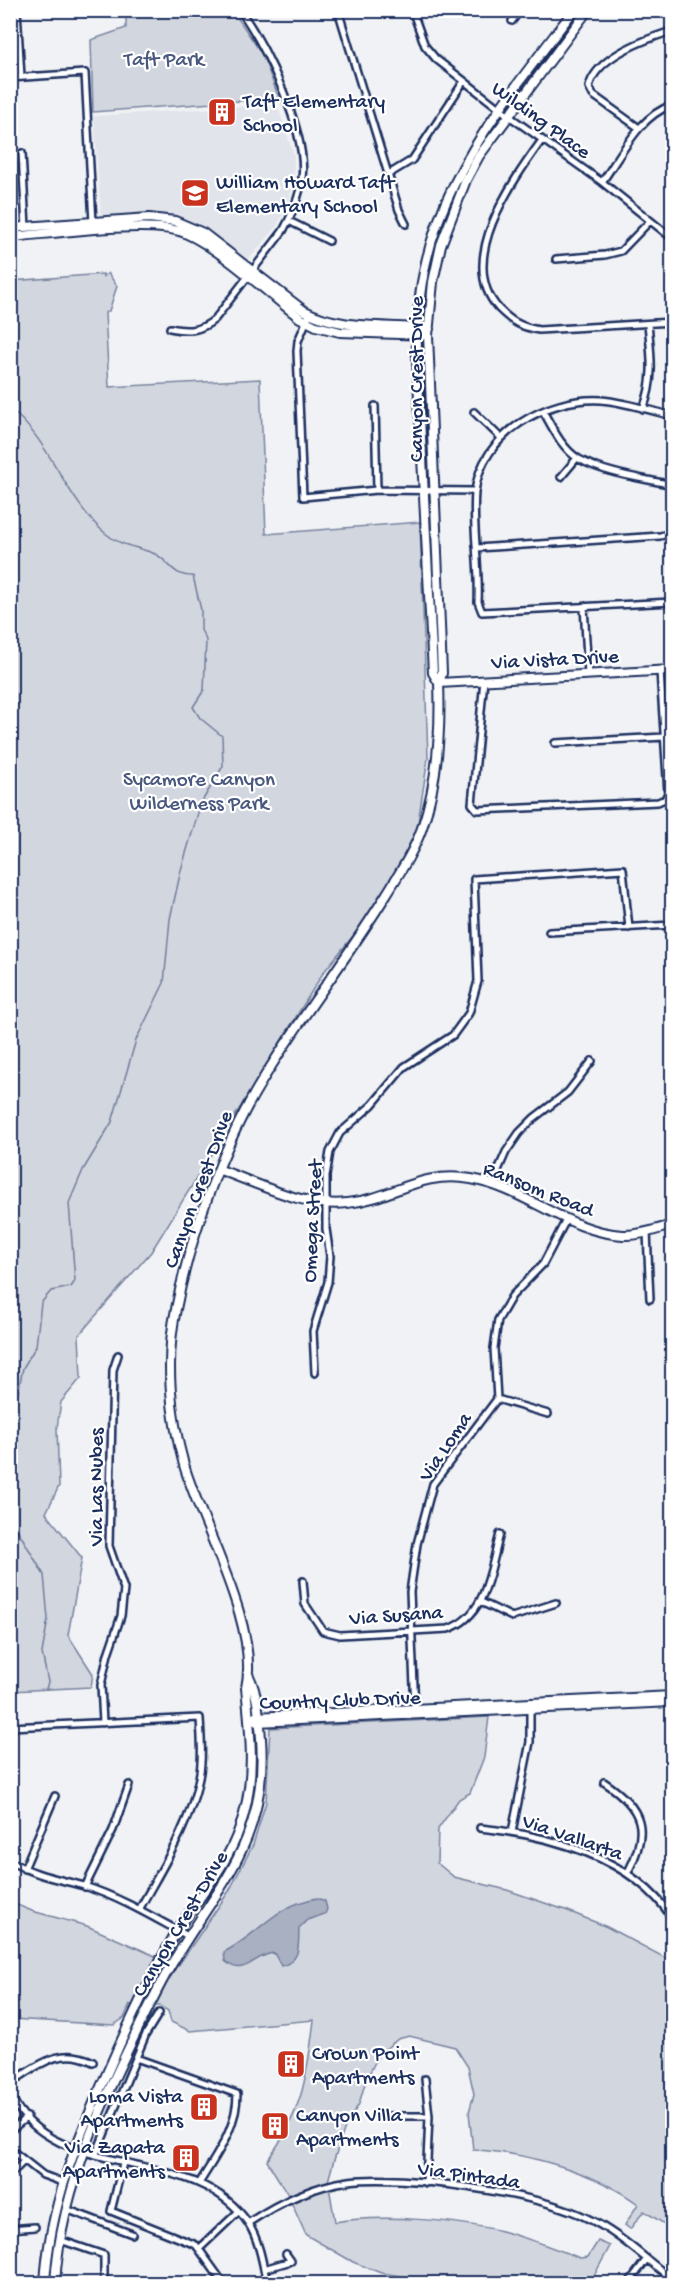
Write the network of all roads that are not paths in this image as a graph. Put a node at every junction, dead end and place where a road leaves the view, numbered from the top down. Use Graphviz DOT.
graph roads {
  1 [pos="17,10"];
  2 [pos="240,10"];
  3 [pos="338,10"];
  4 [pos="412,10"];
  5 [pos="520,10"];
  6 [pos="574,10"];
  7 [pos="588,10"];
  8 [pos="672,10"];
  9 [pos="672,17"];
  10 [pos="512,21"];
  11 [pos="672,31"];
  12 [pos="21,77"];
  13 [pos="10,78"];
  14 [pos="464,81"];
  15 [pos="672,105"];
  16 [pos="499,108"];
  17 [pos="509,116"];
  18 [pos="639,128"];
  19 [pos="542,140"];
  20 [pos="22,153"];
  21 [pos="389,174"];
  22 [pos="602,182"];
  23 [pos="289,221"];
  24 [pos="650,221"];
  25 [pos="406,224"];
  26 [pos="94,226"];
  27 [pos="10,228"];
  28 [pos="26,231"];
  29 [pos="10,237"];
  30 [pos="672,238"];
  31 [pos="329,241"];
  32 [pos="556,259"];
  33 [pos="250,275"];
  34 [pos="308,317"];
  35 [pos="672,322"];
  36 [pos="648,324"];
  37 [pos="170,328"];
  38 [pos="417,331"];
  39 [pos="428,332"];
  40 [pos="375,406"];
  41 [pos="643,409"];
  42 [pos="543,411"];
  43 [pos="474,412"];
  44 [pos="672,416"];
  45 [pos="501,438"];
  46 [pos="577,458"];
  47 [pos="561,477"];
  48 [pos="672,485"];
  49 [pos="423,489"];
  50 [pos="434,489"];
  51 [pos="377,490"];
  52 [pos="475,491"];
  53 [pos="672,532"];
  54 [pos="477,548"];
  55 [pos="672,602"];
  56 [pos="584,606"];
  57 [pos="660,670"];
  58 [pos="672,670"];
  59 [pos="588,675"];
  60 [pos="484,680"];
  61 [pos="439,683"];
  62 [pos="664,737"];
  63 [pos="555,743"];
  64 [pos="672,925"];
  65 [pos="629,928"];
  66 [pos="549,932"];
  67 [pos="592,1061"];
  68 [pos="220,1170"];
  69 [pos="492,1184"];
  70 [pos="326,1204"];
  71 [pos="566,1220"];
  72 [pos="672,1225"];
  73 [pos="647,1232"];
  74 [pos="650,1299"];
  75 [pos="118,1355"];
  76 [pos="315,1373"];
  77 [pos="497,1399"];
  78 [pos="548,1414"];
  79 [pos="500,1534"];
  80 [pos="303,1581"];
  81 [pos="481,1602"];
  82 [pos="556,1603"];
  83 [pos="411,1631"];
  84 [pos="249,1676"];
  85 [pos="672,1696"];
  86 [pos="672,1702"];
  87 [pos="530,1706"];
  88 [pos="415,1711"];
  89 [pos="259,1719"];
  90 [pos="250,1720"];
  91 [pos="103,1723"];
  92 [pos="10,1727"];
  93 [pos="604,1782"];
  94 [pos="129,1785"];
  95 [pos="55,1796"];
  96 [pos="480,1828"];
  97 [pos="512,1832"];
  98 [pos="10,1861"];
  99 [pos="24,1869"];
  100 [pos="628,1872"];
  101 [pos="85,1887"];
  102 [pos="140,1908"];
  103 [pos="672,1918"];
  104 [pos="177,1930"];
  105 [pos="188,1936"];
  106 [pos="159,2013"];
  107 [pos="136,2058"];
  108 [pos="93,2062"];
  109 [pos="425,2079"];
  110 [pos="10,2083"];
  111 [pos="10,2094"];
  112 [pos="386,2116"];
  113 [pos="429,2116"];
  114 [pos="27,2117"];
  115 [pos="10,2131"];
  116 [pos="74,2146"];
  117 [pos="10,2149"];
  118 [pos="85,2150"];
  119 [pos="96,2154"];
  120 [pos="24,2161"];
  121 [pos="123,2163"];
  122 [pos="10,2175"];
  123 [pos="62,2182"];
  124 [pos="200,2182"];
  125 [pos="426,2183"];
  126 [pos="66,2208"];
  127 [pos="238,2212"];
  128 [pos="248,2223"];
  129 [pos="35,2227"];
  130 [pos="10,2229"];
  131 [pos="132,2234"];
  132 [pos="60,2241"];
  133 [pos="199,2249"];
  134 [pos="286,2253"];
  135 [pos="646,2260"];
  136 [pos="264,2269"];
  137 [pos="672,2279"];
  138 [pos="45,2283"];
  139 [pos="55,2283"];
  140 [pos="104,2283"];
  141 [pos="224,2283"];
  142 [pos="267,2283"];
  143 [pos="628,2283"];
  1 -- 12 [label="street"];
  2 -- 23 [label="street"];
  3 -- 21 [label="street"];
  4 -- 14 [label="street, Wilding Place"];
  5 -- 10 [label="street"];
  6 -- 16 [label="main road, Canyon Crest Drive"];
  7 -- 17 [label="main road, Canyon Crest Drive"];
  8 -- 9 [label="street"];
  11 -- 18 [label="street"];
  12 -- 13 [label="street"];
  12 -- 26 [label="street"];
  14 -- 16 [label="street, Wilding Place"];
  14 -- 21 [label="street"];
  15 -- 18 [label="street"];
  16 -- 17 [label="street, Wilding Place"];
  16 -- 38 [label="main road, Canyon Crest Drive"];
  17 -- 19 [label="street, Wilding Place"];
  17 -- 39 [label="main road, Canyon Crest Drive"];
  18 -- 22 [label="street"];
  19 -- 22 [label="street, Wilding Place"];
  19 -- 36 [label="street"];
  20 -- 28 [label="street"];
  21 -- 25 [label="street"];
  22 -- 24 [label="street, Wilding Place"];
  23 -- 31 [label="street"];
  23 -- 33 [label="street"];
  24 -- 30 [label="street, Wilding Place"];
  24 -- 32 [label="street"];
  26 -- 28 [label="main road"];
  26 -- 33 [label="main road"];
  27 -- 28 [label="main road"];
  28 -- 29 [label="main road"];
  33 -- 34 [label="main road"];
  33 -- 37 [label="street"];
  34 -- 38 [label="main road"];
  34 -- 51 [label="street"];
  35 -- 36 [label="street"];
  36 -- 41 [label="street"];
  38 -- 39 [label="main road"];
  38 -- 49 [label="main road, Canyon Crest Drive"];
  39 -- 50 [label="main road, Canyon Crest Drive"];
  40 -- 51 [label="street"];
  41 -- 42 [label="street"];
  41 -- 44 [label="street"];
  42 -- 45 [label="street"];
  42 -- 46 [label="street"];
  43 -- 45 [label="street"];
  45 -- 52 [label="street"];
  46 -- 47 [label="street"];
  46 -- 48 [label="street"];
  49 -- 50 [label="street"];
  49 -- 51 [label="street"];
  49 -- 61 [label="main road, Canyon Crest Drive"];
  50 -- 52 [label="street"];
  50 -- 61 [label="main road, Canyon Crest Drive"];
  52 -- 54 [label="street"];
  53 -- 54 [label="street"];
  54 -- 56 [label="street"];
  55 -- 56 [label="street"];
  56 -- 59 [label="street"];
  57 -- 58 [label="main road, Via Vista Drive"];
  57 -- 59 [label="main road, Via Vista Drive"];
  57 -- 62 [label="street"];
  59 -- 60 [label="main road, Via Vista Drive"];
  60 -- 61 [label="main road, Via Vista Drive"];
  60 -- 62 [label="street"];
  61 -- 68 [label="main road, Canyon Crest Drive"];
  62 -- 63 [label="street"];
  64 -- 65 [label="street"];
  65 -- 66 [label="street"];
  65 -- 70 [label="street, Omega Street"];
  67 -- 69 [label="street"];
  68 -- 70 [label="main road, Ransom Road"];
  68 -- 84 [label="main road, Canyon Crest Drive"];
  69 -- 70 [label="main road, Ransom Road"];
  69 -- 71 [label="main road, Ransom Road"];
  70 -- 76 [label="street, Omega Street"];
  71 -- 73 [label="main road, Ransom Road"];
  71 -- 77 [label="street, Via Loma"];
  72 -- 73 [label="main road, Ransom Road"];
  73 -- 74 [label="street"];
  75 -- 91 [label="street, Via Las Nubes"];
  77 -- 78 [label="street"];
  77 -- 83 [label="street, Via Loma"];
  79 -- 81 [label="street, Via Susana"];
  80 -- 83 [label="street, Via Susana"];
  81 -- 82 [label="street"];
  81 -- 83 [label="street, Via Susana"];
  83 -- 88 [label="street, Via Loma"];
  84 -- 89 [label="main road, Canyon Crest Drive"];
  84 -- 90 [label="main road, Canyon Crest Drive"];
  85 -- 87 [label="main road, Country Club Drive"];
  86 -- 87 [label="main road, Country Club Drive"];
  87 -- 88 [label="main road, Country Club Drive"];
  87 -- 97 [label="street"];
  88 -- 89 [label="main road, Country Club Drive"];
  89 -- 90 [label="main road, Country Club Drive"];
  89 -- 105 [label="main road, Canyon Crest Drive"];
  90 -- 104 [label="main road, Canyon Crest Drive"];
  91 -- 92 [label="street"];
  91 -- 102 [label="street"];
  93 -- 100 [label="street"];
  94 -- 101 [label="street"];
  95 -- 99 [label="street"];
  96 -- 97 [label="street, Via Vallarta"];
  97 -- 100 [label="street, Via Vallarta"];
  98 -- 99 [label="street"];
  99 -- 101 [label="street"];
  100 -- 103 [label="street, Via Vallarta"];
  101 -- 102 [label="street"];
  102 -- 104 [label="street"];
  104 -- 105 [label="street"];
  104 -- 116 [label="main road, Canyon Crest Drive"];
  105 -- 118 [label="main road, Canyon Crest Drive"];
  106 -- 107 [label="street"];
  107 -- 119 [label="street"];
  107 -- 124 [label="street"];
  108 -- 110 [label="street"];
  109 -- 113 [label="street"];
  111 -- 114 [label="street"];
  112 -- 113 [label="street"];
  113 -- 125 [label="street"];
  114 -- 115 [label="street"];
  114 -- 116 [label="street"];
  116 -- 118 [label="street"];
  116 -- 123 [label="main road, Canyon Crest Drive"];
  117 -- 120 [label="street"];
  118 -- 119 [label="street"];
  118 -- 126 [label="main road, Canyon Crest Drive"];
  119 -- 121 [label="street"];
  120 -- 122 [label="street"];
  120 -- 123 [label="street"];
  121 -- 124 [label="street"];
  121 -- 133 [label="street"];
  123 -- 138 [label="main road, Canyon Crest Drive"];
  124 -- 127 [label="street"];
  125 -- 128 [label="street, Via Pintada"];
  125 -- 135 [label="street, Via Pintada"];
  126 -- 131 [label="street"];
  126 -- 132 [label="main road, Canyon Crest Drive"];
  127 -- 128 [label="street"];
  127 -- 133 [label="street"];
  128 -- 136 [label="street"];
  129 -- 130 [label="street"];
  132 -- 139 [label="main road, Canyon Crest Drive"];
  132 -- 140 [label="street"];
  133 -- 141 [label="street"];
  134 -- 136 [label="street"];
  135 -- 137 [label="street, Via Pintada"];
  135 -- 143 [label="street"];
  136 -- 142 [label="street"];
}
